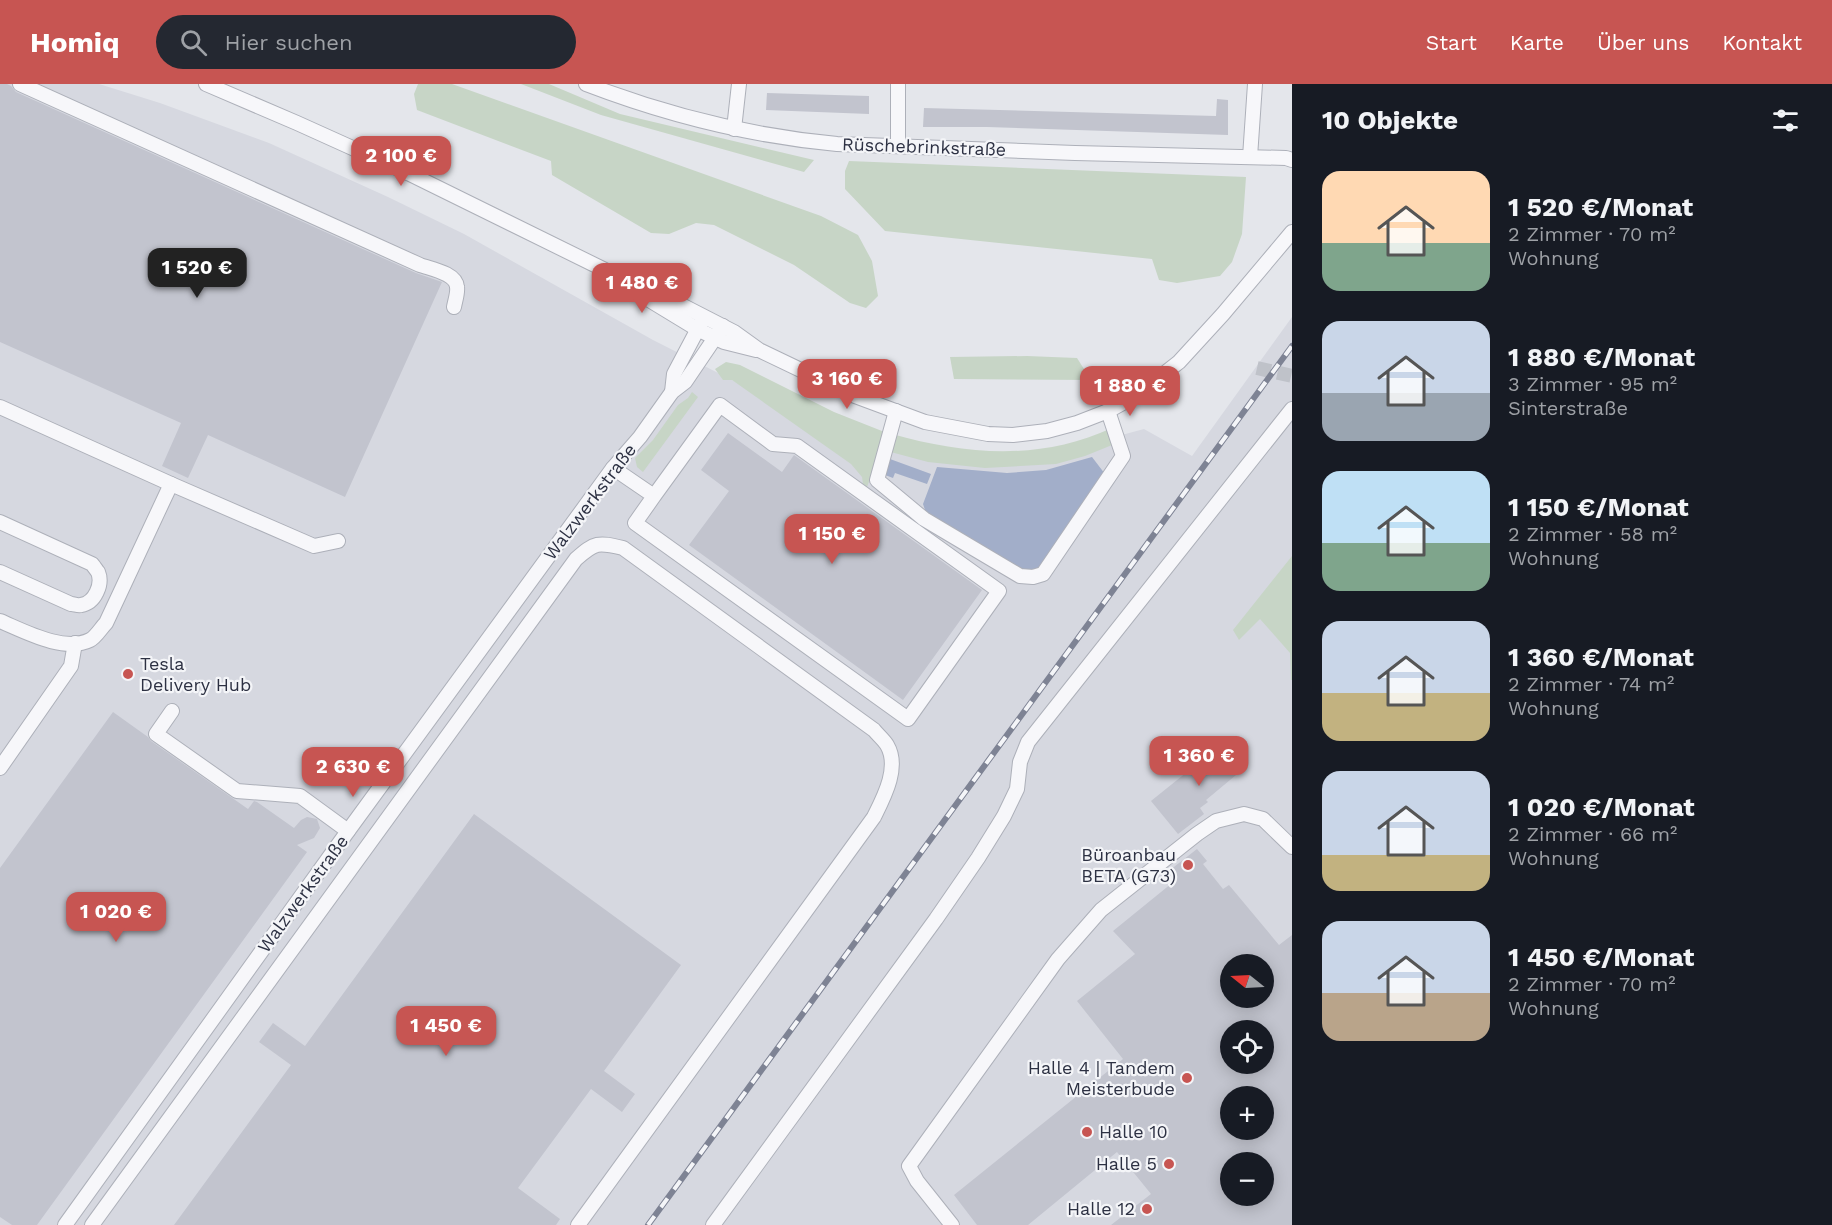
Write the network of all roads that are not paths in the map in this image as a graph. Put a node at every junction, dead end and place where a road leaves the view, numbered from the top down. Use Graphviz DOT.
graph roads {
  1 [pos="20,84"];
  2 [pos="206,84"];
  3 [pos="586,84"];
  4 [pos="739,84"];
  5 [pos="898,84"];
  6 [pos="1255,84"];
  7 [pos="734,129"];
  8 [pos="898,146"];
  9 [pos="1250,157"];
  10 [pos="1269,158"];
  11 [pos="1292,160"];
  12 [pos="1292,168"];
  13 [pos="1292,232"];
  14 [pos="605,270"];
  15 [pos="454,308"];
  16 [pos="705,316"];
  17 [pos="697,329"];
  18 [pos="719,332"];
  19 [pos="672,392"];
  20 [pos="0,407"];
  21 [pos="1292,409"];
  22 [pos="896,411"];
  23 [pos="1108,411"];
  24 [pos="614,468"];
  25 [pos="171,484"];
  26 [pos="654,496"];
  27 [pos="0,522"];
  28 [pos="338,542"];
  29 [pos="0,572"];
  30 [pos="0,621"];
  31 [pos="75,643"];
  32 [pos="172,711"];
  33 [pos="0,768"];
  34 [pos="348,831"];
  35 [pos="1292,847"];
  36 [pos="332,854"];
  37 [pos="338,884"];
  38 [pos="65,1225"];
  39 [pos="92,1225"];
  40 [pos="578,1225"];
  41 [pos="713,1225"];
  42 [pos="952,1225"];
  1 -- 15 [label="street"];
  2 -- 14 [label="street"];
  3 -- 7 [label="street, Rüschebrinkstraße"];
  4 -- 7 [label="street"];
  5 -- 8 [label="street"];
  6 -- 9 [label="street"];
  7 -- 8 [label="street, Rüschebrinkstraße"];
  8 -- 9 [label="street, Rüschebrinkstraße"];
  9 -- 10 [label="street, Rüschebrinkstraße"];
  10 -- 11 [label="street, Rüschebrinkstraße"];
  10 -- 12 [label="street, Rüschebrinkstraße"];
  13 -- 23 [label="street"];
  14 -- 16 [label="street"];
  14 -- 17 [label="street"];
  16 -- 17 [label="street, Walzwerkstraße"];
  16 -- 18 [label="street"];
  17 -- 18 [label="street"];
  17 -- 19 [label="street, Walzwerkstraße"];
  18 -- 19 [label="street, Walzwerkstraße"];
  18 -- 22 [label="street"];
  19 -- 24 [label="street, Walzwerkstraße"];
  20 -- 25 [label="street"];
  21 -- 41 [label="street"];
  22 -- 23 [label="street"];
  22 -- 23 [label="street"];
  24 -- 26 [label="street"];
  24 -- 34 [label="street, Walzwerkstraße"];
  25 -- 28 [label="street"];
  25 -- 31 [label="street"];
  26 -- 26 [label="street"];
  27 -- 29 [label="street"];
  30 -- 31 [label="street"];
  31 -- 33 [label="street"];
  32 -- 34 [label="street"];
  34 -- 36 [label="street, Walzwerkstraße"];
  35 -- 42 [label="street"];
  36 -- 37 [label="street"];
  36 -- 38 [label="street, Walzwerkstraße"];
  37 -- 39 [label="street"];
  37 -- 40 [label="street"];
}
